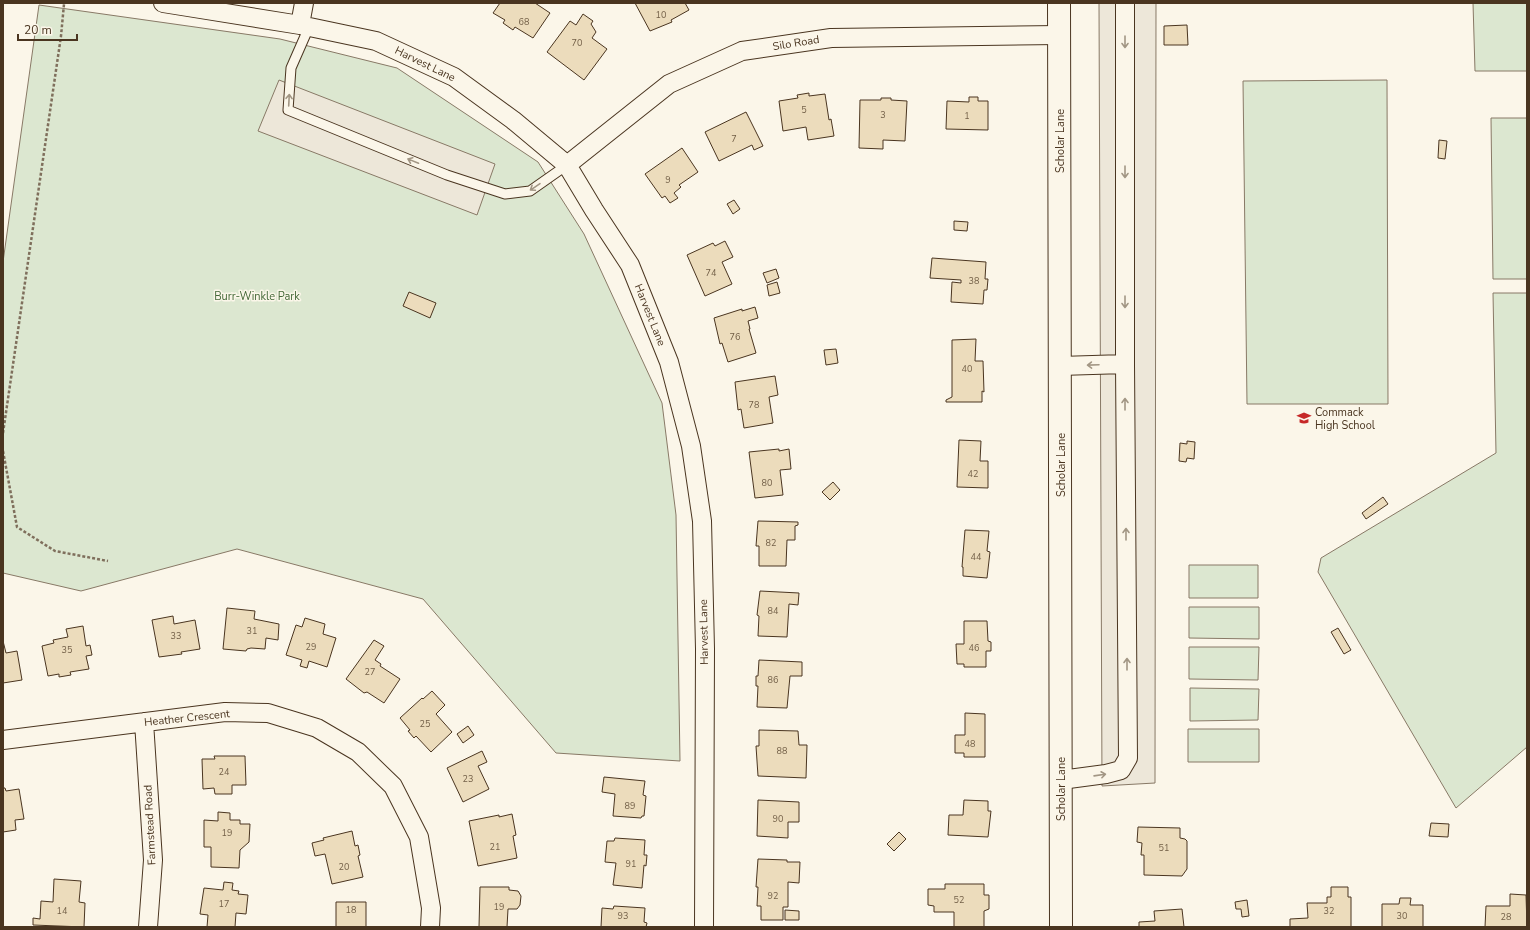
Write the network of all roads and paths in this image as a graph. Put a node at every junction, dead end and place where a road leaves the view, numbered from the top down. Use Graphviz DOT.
graph roads {
  1 [pos="162,3"];
  2 [pos="304,3"];
  3 [pos="1060,3"];
  4 [pos="1125,3"];
  5 [pos="64,4"];
  6 [pos="305,26"];
  7 [pos="1059,35"];
  8 [pos="567,164"];
  9 [pos="1125,364"];
  10 [pos="1060,366"];
  11 [pos="3,433"];
  12 [pos="3,451"];
  13 [pos="108,561"];
  14 [pos="144,722"];
  15 [pos="3,740"];
  16 [pos="1061,780"];
  17 [pos="148,927"];
  18 [pos="430,927"];
  19 [pos="704,927"];
  20 [pos="1062,927"];
  1 -- 6 [label="street, Harvest Lane"];
  2 -- 6 [label="street"];
  3 -- 7 [label="street, Scholar Lane"];
  4 -- 9 [label="street, one-way"];
  5 -- 11 [label="path"];
  6 -- 8 [label="street, Harvest Lane"];
  8 -- 6 [label="lane, one-way"];
  7 -- 8 [label="street, Silo Road"];
  7 -- 10 [label="street, Scholar Lane"];
  8 -- 19 [label="street, Harvest Lane"];
  9 -- 10 [label="street, one-way"];
  16 -- 9 [label="street, one-way"];
  10 -- 16 [label="street, Scholar Lane"];
  12 -- 13 [label="path"];
  14 -- 15 [label="street, Heather Crescent"];
  14 -- 17 [label="street, Farmstead Road"];
  14 -- 18 [label="street, Heather Crescent"];
  16 -- 20 [label="street, Scholar Lane"];
}
